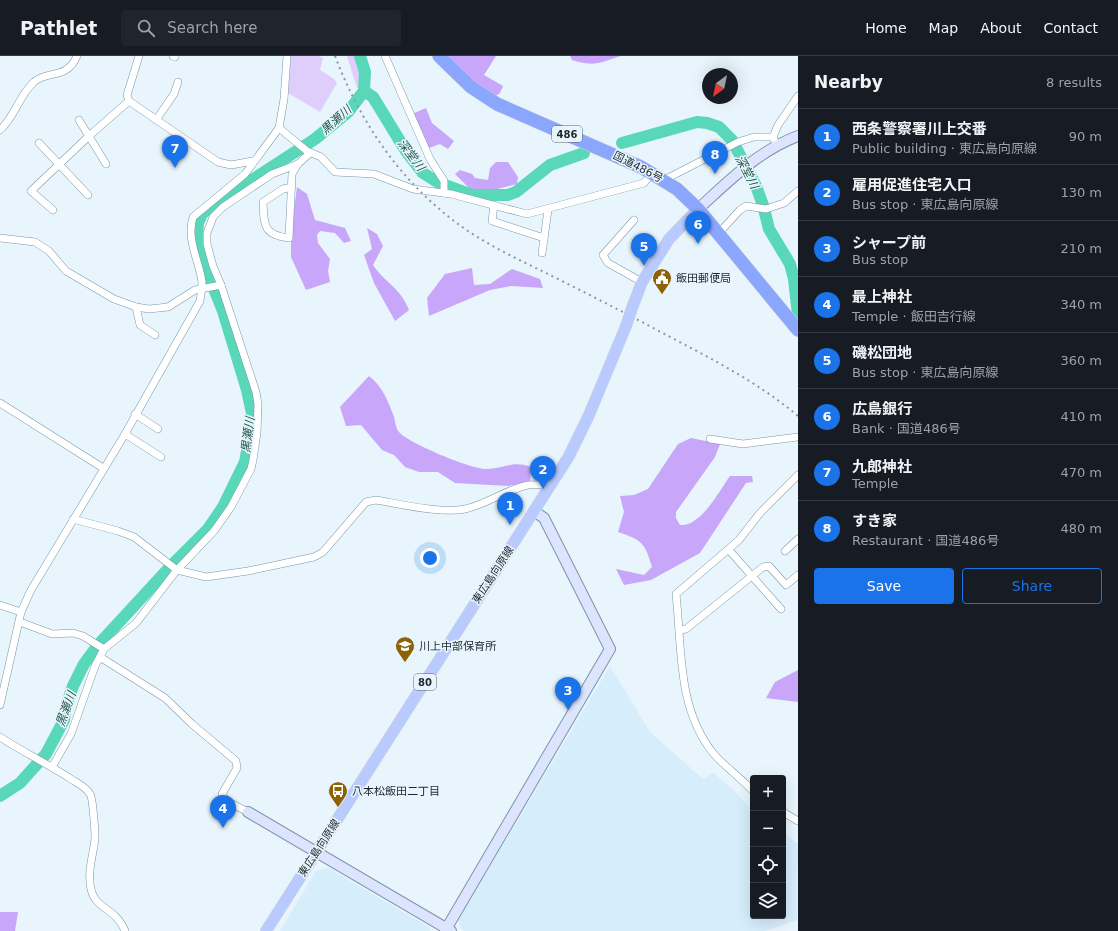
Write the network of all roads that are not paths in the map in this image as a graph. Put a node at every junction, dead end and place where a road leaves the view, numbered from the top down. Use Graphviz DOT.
graph roads {
  1 [pos="77,56"];
  2 [pos="138,56"];
  3 [pos="288,56"];
  4 [pos="385,56"];
  5 [pos="439,56"];
  6 [pos="178,82"];
  7 [pos="798,96"];
  8 [pos="129,101"];
  9 [pos="79,120"];
  10 [pos="156,120"];
  11 [pos="279,128"];
  12 [pos="0,130"];
  13 [pos="89,136"];
  14 [pos="798,136"];
  15 [pos="775,141"];
  16 [pos="38,143"];
  17 [pos="309,152"];
  18 [pos="253,161"];
  19 [pos="58,164"];
  20 [pos="106,164"];
  21 [pos="298,164"];
  22 [pos="652,173"];
  23 [pos="664,180"];
  24 [pos="292,187"];
  25 [pos="444,187"];
  26 [pos="798,191"];
  27 [pos="88,196"];
  28 [pos="494,205"];
  29 [pos="698,209"];
  30 [pos="53,210"];
  31 [pos="548,210"];
  32 [pos="634,220"];
  33 [pos="718,234"];
  34 [pos="0,238"];
  35 [pos="544,238"];
  36 [pos="542,253"];
  37 [pos="642,282"];
  38 [pos="220,285"];
  39 [pos="204,288"];
  40 [pos="136,307"];
  41 [pos="796,323"];
  42 [pos="155,335"];
  43 [pos="0,403"];
  44 [pos="135,414"];
  45 [pos="158,429"];
  46 [pos="125,434"];
  47 [pos="798,438"];
  48 [pos="710,439"];
  49 [pos="161,457"];
  50 [pos="104,468"];
  51 [pos="798,475"];
  52 [pos="550,486"];
  53 [pos="534,511"];
  54 [pos="73,520"];
  55 [pos="798,539"];
  56 [pos="728,550"];
  57 [pos="785,550"];
  58 [pos="177,570"];
  59 [pos="753,575"];
  60 [pos="798,575"];
  61 [pos="0,605"];
  62 [pos="781,609"];
  63 [pos="21,612"];
  64 [pos="20,622"];
  65 [pos="680,630"];
  66 [pos="104,649"];
  67 [pos="100,657"];
  68 [pos="0,705"];
  69 [pos="0,737"];
  70 [pos="50,766"];
  71 [pos="750,788"];
  72 [pos="248,812"];
  73 [pos="786,814"];
  74 [pos="798,821"];
  75 [pos="316,852"];
  76 [pos="447,930"];
  77 [pos="125,931"];
  78 [pos="266,931"];
  1 -- 12 [label="street"];
  2 -- 8 [label="street"];
  3 -- 11 [label="street"];
  4 -- 25 [label="street"];
  5 -- 22 [label="highway, 国道486号 / 486"];
  6 -- 10 [label="street"];
  7 -- 15 [label="street"];
  8 -- 10 [label="street"];
  8 -- 13 [label="street"];
  9 -- 13 [label="street"];
  10 -- 18 [label="street"];
  11 -- 17 [label="street"];
  11 -- 18 [label="street"];
  13 -- 19 [label="street"];
  13 -- 20 [label="street"];
  14 -- 15 [label="street"];
  15 -- 23 [label="street"];
  15 -- 29 [label="street"];
  16 -- 19 [label="street"];
  17 -- 21 [label="street"];
  17 -- 25 [label="street"];
  18 -- 39 [label="street"];
  19 -- 27 [label="street"];
  19 -- 30 [label="street"];
  21 -- 24 [label="street"];
  21 -- 38 [label="street"];
  22 -- 23 [label="highway, 国道486号 / 486"];
  22 -- 31 [label="street"];
  23 -- 29 [label="highway, 国道486号 / 486"];
  24 -- 24 [label="street"];
  25 -- 28 [label="street"];
  26 -- 33 [label="street"];
  28 -- 31 [label="street"];
  28 -- 35 [label="street"];
  29 -- 33 [label="highway, 国道486号 / 486"];
  29 -- 37 [label="main road, 東広島向原線 / 80"];
  31 -- 35 [label="street"];
  32 -- 37 [label="street"];
  33 -- 41 [label="highway, 国道486号 / 486"];
  34 -- 40 [label="street"];
  35 -- 36 [label="street"];
  37 -- 52 [label="main road, 東広島向原線 / 80, bridge"];
  38 -- 39 [label="street"];
  38 -- 58 [label="street"];
  39 -- 40 [label="street"];
  39 -- 44 [label="street"];
  40 -- 42 [label="street"];
  43 -- 50 [label="street"];
  44 -- 45 [label="street"];
  44 -- 46 [label="street"];
  46 -- 49 [label="street"];
  46 -- 50 [label="street"];
  47 -- 48 [label="street"];
  50 -- 54 [label="street"];
  51 -- 56 [label="street"];
  52 -- 53 [label="main road, 東広島向原線 / 80"];
  52 -- 58 [label="street"];
  53 -- 75 [label="main road, 東広島向原線 / 80"];
  53 -- 76 [label="street"];
  54 -- 58 [label="street"];
  54 -- 63 [label="street"];
  55 -- 57 [label="street"];
  56 -- 59 [label="street"];
  56 -- 65 [label="street"];
  58 -- 66 [label="street"];
  59 -- 60 [label="street"];
  59 -- 62 [label="street"];
  59 -- 65 [label="street"];
  61 -- 63 [label="street"];
  63 -- 64 [label="street"];
  64 -- 66 [label="street"];
  64 -- 68 [label="street"];
  65 -- 71 [label="street"];
  66 -- 67 [label="street"];
  67 -- 70 [label="street"];
  67 -- 72 [label="street"];
  69 -- 70 [label="street"];
  70 -- 77 [label="street"];
  72 -- 75 [label="street"];
  73 -- 74 [label="street"];
  75 -- 76 [label="street"];
  75 -- 78 [label="main road, 東広島向原線 / 80"];
}
